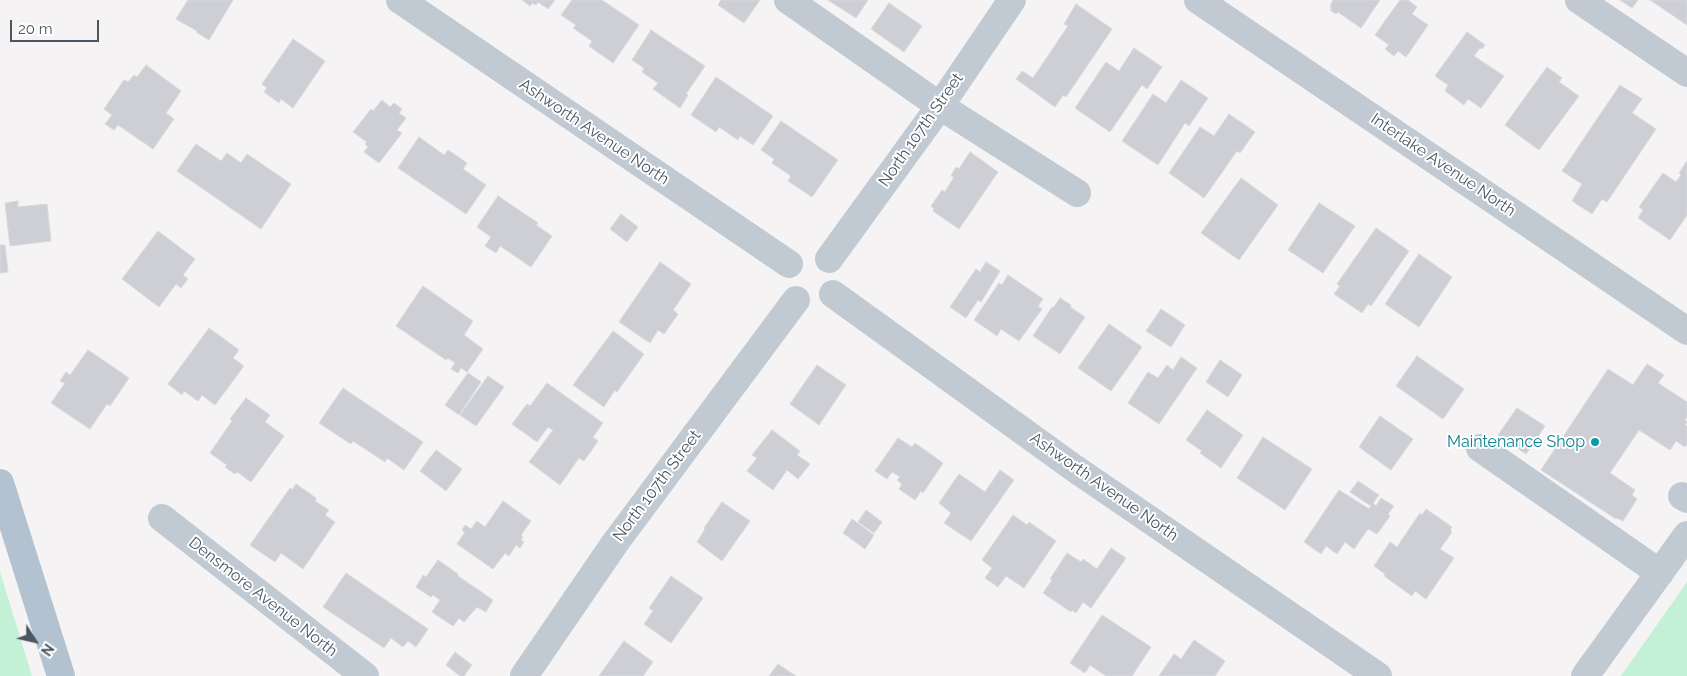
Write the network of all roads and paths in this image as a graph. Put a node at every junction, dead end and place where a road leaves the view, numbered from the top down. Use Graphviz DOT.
graph roads {
  1 [pos="400,0"];
  2 [pos="788,0"];
  3 [pos="1012,0"];
  4 [pos="1198,0"];
  5 [pos="1579,0"];
  6 [pos="1687,74"];
  7 [pos="940,106"];
  8 [pos="1077,194"];
  9 [pos="829,259"];
  10 [pos="789,264"];
  11 [pos="833,294"];
  12 [pos="796,300"];
  13 [pos="1687,331"];
  14 [pos="1480,448"];
  15 [pos="0,483"];
  16 [pos="162,518"];
  17 [pos="1687,535"];
  18 [pos="1660,573"];
  19 [pos="61,676"];
  20 [pos="365,676"];
  21 [pos="524,676"];
  22 [pos="1378,676"];
  23 [pos="1586,676"];
  1 -- 10 [label="street, Ashworth Avenue North"];
  2 -- 7 [label="street"];
  3 -- 7 [label="street, North 107th Street"];
  4 -- 13 [label="street, Interlake Avenue North"];
  5 -- 6 [label="street"];
  7 -- 8 [label="street"];
  7 -- 9 [label="street, North 107th Street"];
  9 -- 10 [label="street"];
  9 -- 11 [label="street"];
  10 -- 12 [label="street"];
  11 -- 12 [label="street"];
  11 -- 22 [label="street, Ashworth Avenue North"];
  12 -- 21 [label="street, North 107th Street"];
  14 -- 18 [label="street"];
  15 -- 19 [label="main road"];
  16 -- 20 [label="street, Densmore Avenue North"];
  17 -- 18 [label="street"];
  18 -- 23 [label="street"];
}
